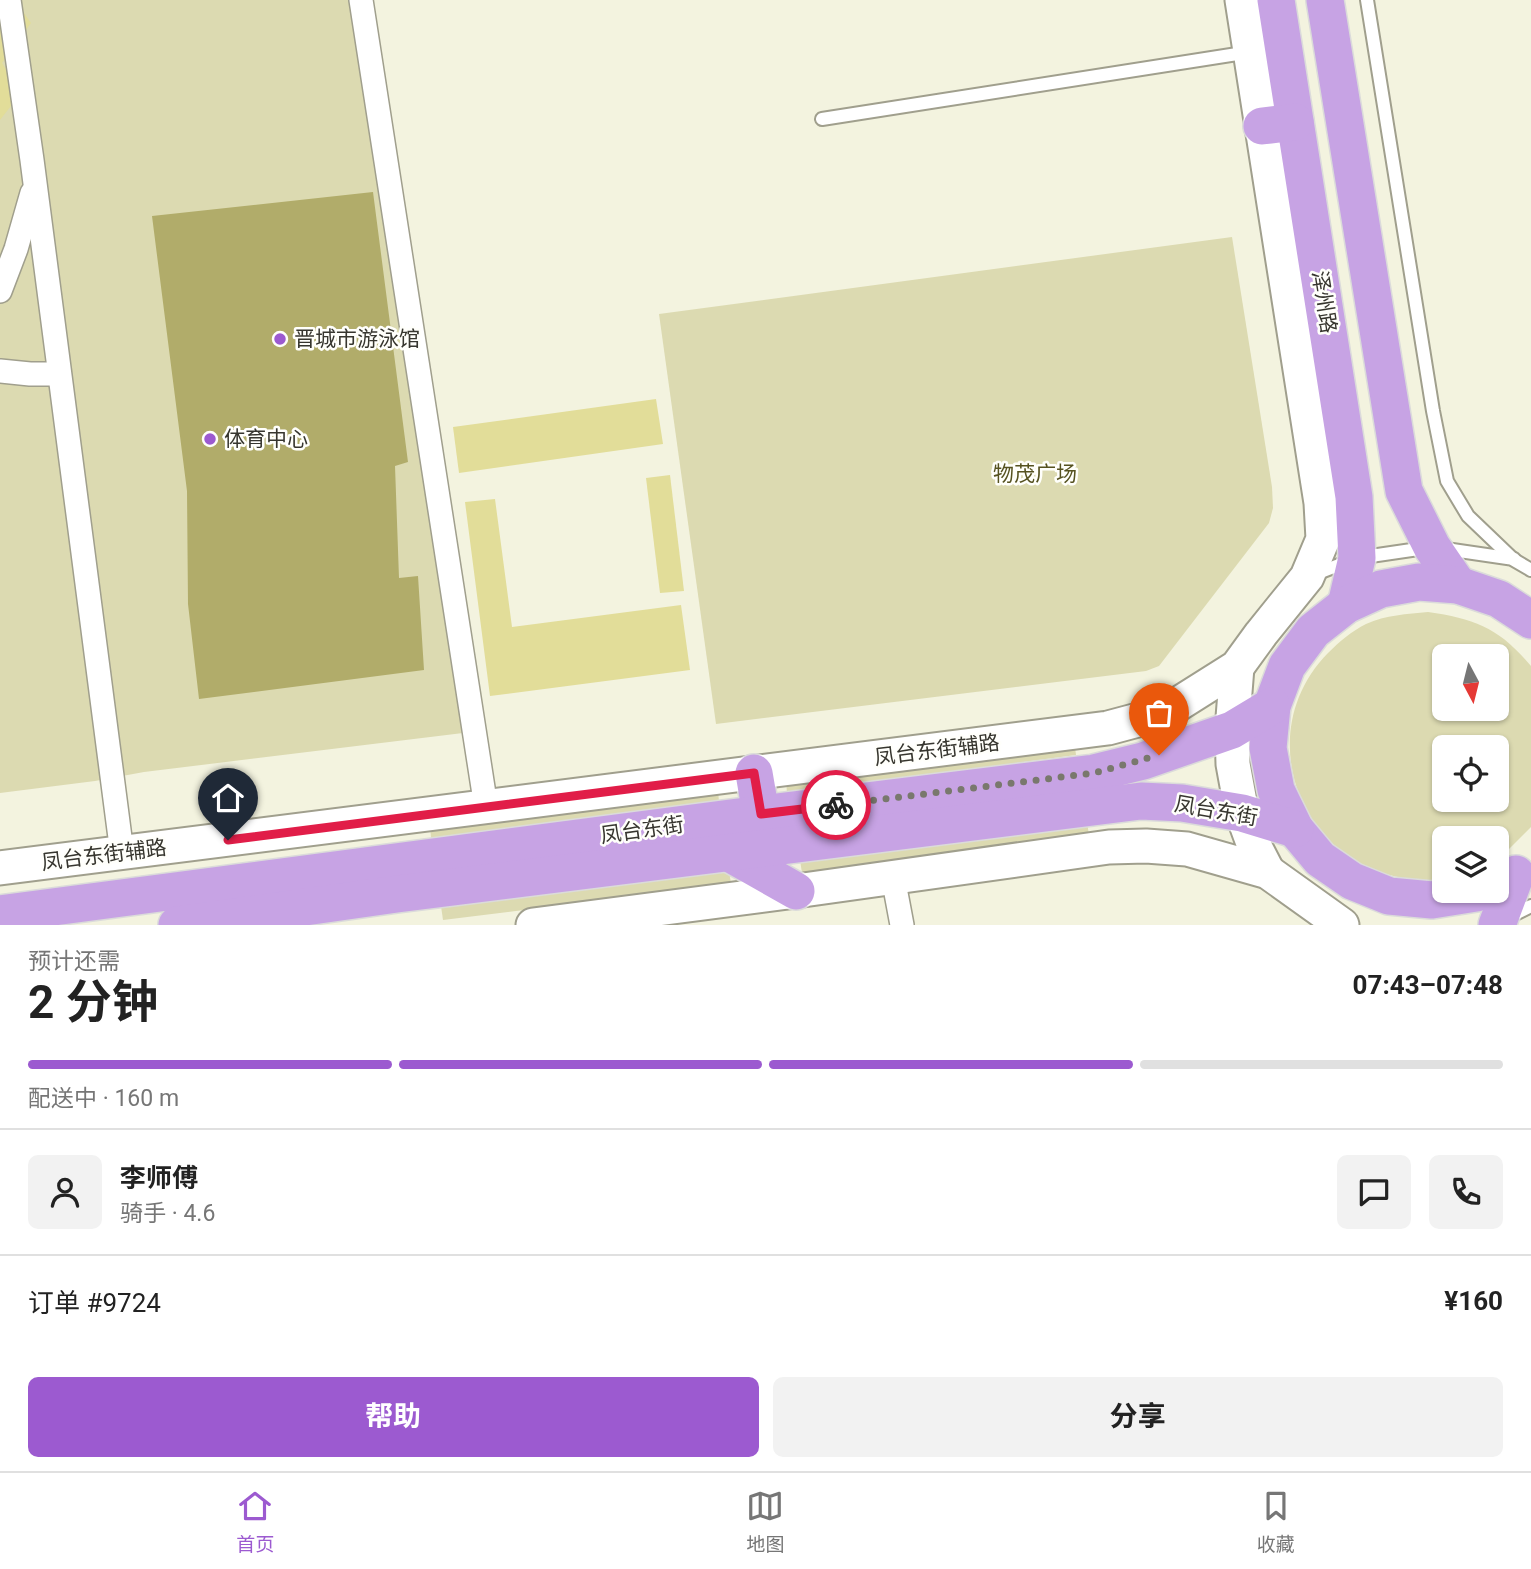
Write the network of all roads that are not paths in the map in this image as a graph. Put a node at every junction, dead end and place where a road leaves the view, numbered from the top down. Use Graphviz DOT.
graph roads {
  1 [pos="9,0"];
  2 [pos="361,0"];
  3 [pos="1242,0"];
  4 [pos="1276,0"];
  5 [pos="1325,0"];
  6 [pos="1367,0"];
  7 [pos="1250,52"];
  8 [pos="822,119"];
  9 [pos="1278,124"];
  10 [pos="35,183"];
  11 [pos="0,291"];
  12 [pos="0,371"];
  13 [pos="59,374"];
  14 [pos="1432,547"];
  15 [pos="1357,558"];
  16 [pos="1514,559"];
  17 [pos="1531,570"];
  18 [pos="1307,577"];
  19 [pos="1458,585"];
  20 [pos="1346,605"];
  21 [pos="1531,620"];
  22 [pos="1237,667"];
  23 [pos="1272,706"];
  24 [pos="1232,730"];
  25 [pos="754,773"];
  26 [pos="486,807"];
  27 [pos="1242,813"];
  28 [pos="761,814"];
  29 [pos="1295,829"];
  30 [pos="122,853"];
  31 [pos="729,853"];
  32 [pos="0,868"];
  33 [pos="1268,872"];
  34 [pos="893,877"];
  35 [pos="1519,881"];
  36 [pos="796,891"];
  37 [pos="1389,896"];
  38 [pos="1432,900"];
  39 [pos="0,914"];
  40 [pos="544,924"];
  41 [pos="1492,924"];
  42 [pos="177,925"];
  43 [pos="902,925"];
  44 [pos="1342,925"];
  45 [pos="1411,925"];
  1 -- 10 [label="street"];
  2 -- 26 [label="street"];
  3 -- 7 [label="main road"];
  4 -- 9 [label="main road, 泽州路"];
  5 -- 14 [label="main road"];
  6 -- 16 [label="lane"];
  7 -- 8 [label="lane"];
  7 -- 9 [label="main road"];
  9 -- 15 [label="main road, 泽州路"];
  9 -- 18 [label="main road"];
  10 -- 11 [label="street"];
  10 -- 13 [label="street"];
  12 -- 13 [label="street"];
  13 -- 30 [label="street"];
  14 -- 15 [label="lane"];
  14 -- 16 [label="lane"];
  14 -- 19 [label="main road"];
  15 -- 18 [label="lane"];
  15 -- 20 [label="main road, 泽州路"];
  16 -- 17 [label="lane"];
  18 -- 22 [label="main road"];
  19 -- 20 [label="main road"];
  19 -- 21 [label="main road"];
  20 -- 23 [label="main road"];
  22 -- 24 [label="main road"];
  22 -- 25 [label="main road, 凤台东街辅路"];
  23 -- 24 [label="main road, 凤台东街"];
  23 -- 29 [label="main road"];
  24 -- 27 [label="main road"];
  24 -- 28 [label="main road, 凤台东街"];
  25 -- 26 [label="main road, 凤台东街辅路"];
  25 -- 28 [label="main road"];
  26 -- 30 [label="main road, 凤台东街辅路"];
  27 -- 29 [label="main road, 凤台东街"];
  27 -- 31 [label="main road, 凤台东街"];
  27 -- 33 [label="main road"];
  28 -- 39 [label="main road, 凤台东街"];
  29 -- 37 [label="main road"];
  30 -- 32 [label="main road, 凤台东街辅路"];
  31 -- 36 [label="main road"];
  31 -- 42 [label="main road, 凤台东街"];
  33 -- 34 [label="main road"];
  33 -- 44 [label="main road"];
  34 -- 36 [label="main road"];
  34 -- 43 [label="street"];
  35 -- 41 [label="main road"];
  36 -- 40 [label="main road"];
  37 -- 38 [label="main road"];
  37 -- 45 [label="main road"];
}
